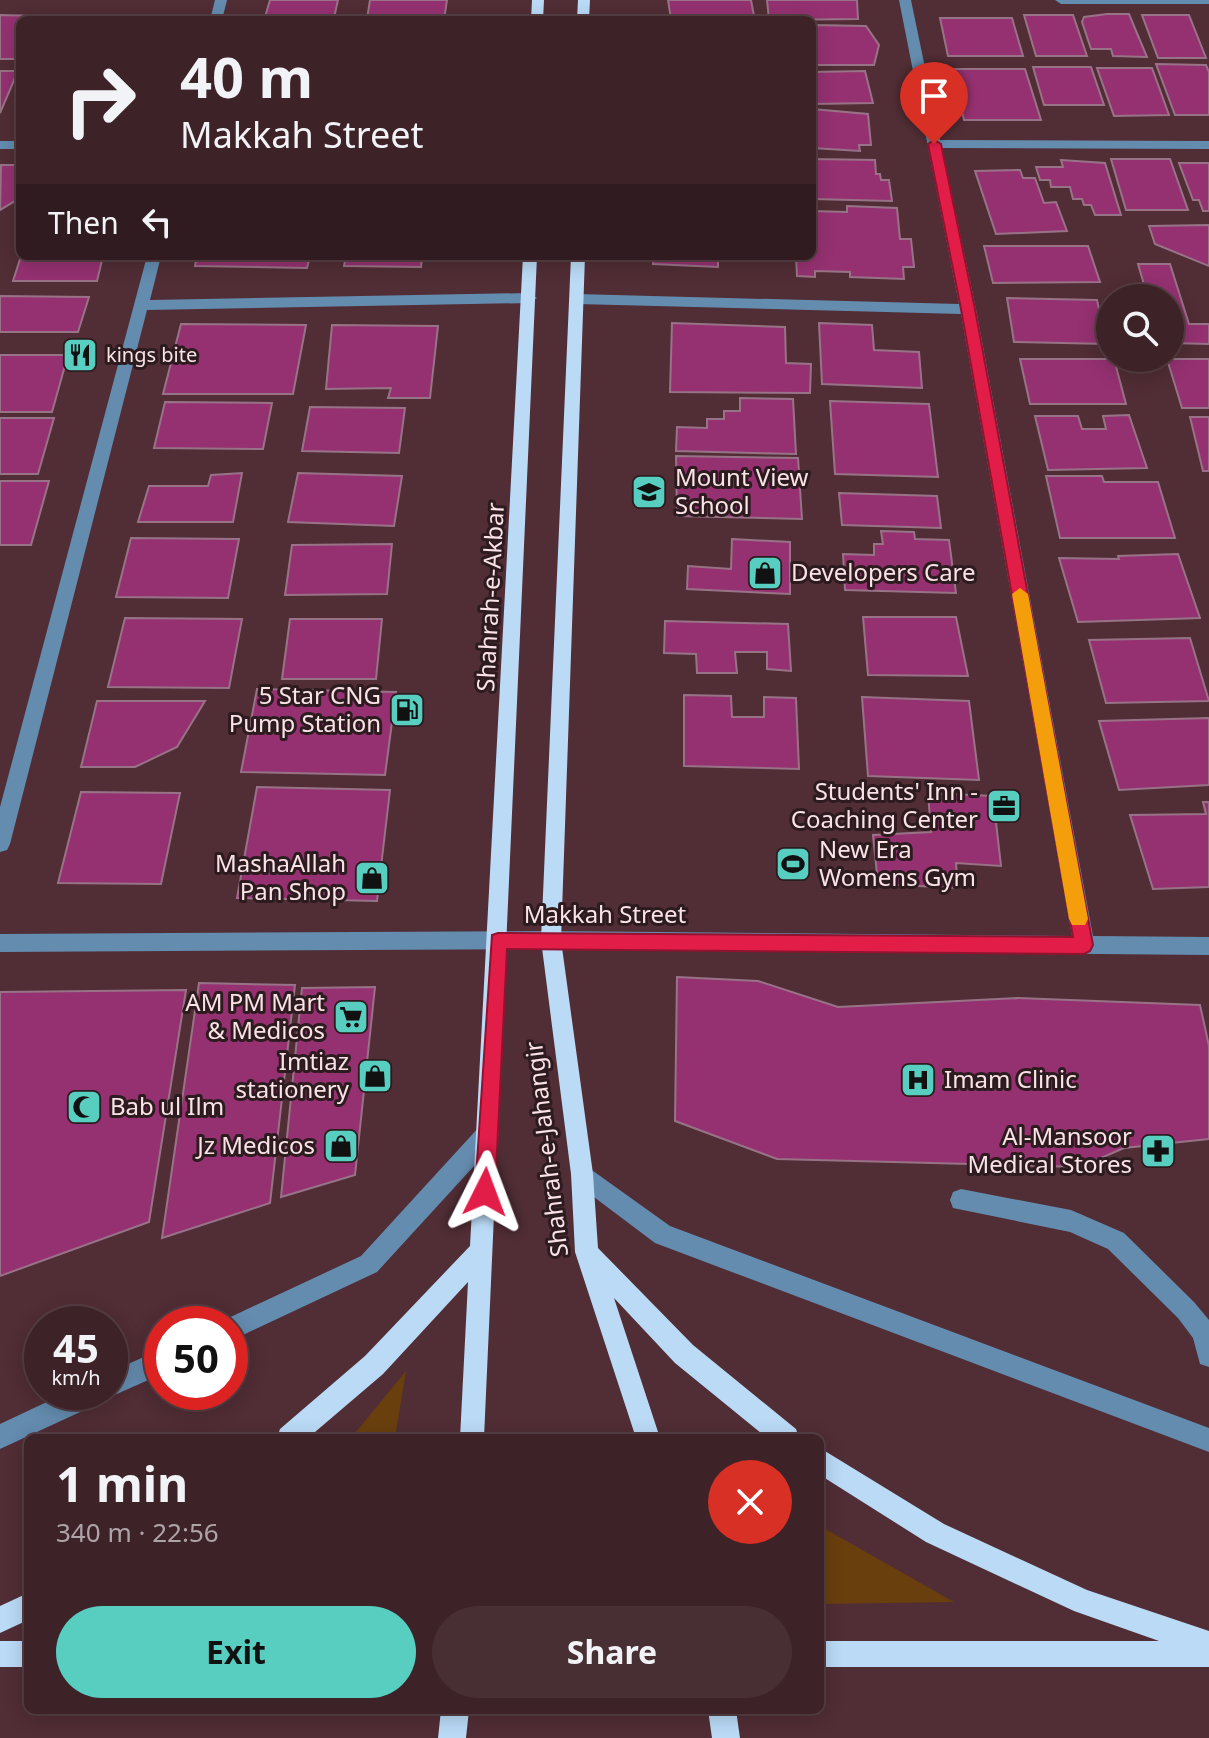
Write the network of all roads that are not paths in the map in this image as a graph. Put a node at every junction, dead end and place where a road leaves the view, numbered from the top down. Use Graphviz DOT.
graph roads {
  1 [pos="905,0"];
  2 [pos="1061,0"];
  3 [pos="1209,0"];
  4 [pos="934,144"];
  5 [pos="1209,145"];
  6 [pos="153,260"];
  7 [pos="530,260"];
  8 [pos="578,260"];
  9 [pos="529,298"];
  10 [pos="577,299"];
  11 [pos="141,305"];
  12 [pos="968,309"];
  13 [pos="0,844"];
  14 [pos="551,940"];
  15 [pos="498,941"];
  16 [pos="0,943"];
  17 [pos="1084,945"];
  18 [pos="1209,946"];
  19 [pos="488,1134"];
  20 [pos="582,1174"];
  21 [pos="961,1200"];
  22 [pos="482,1250"];
  23 [pos="587,1252"];
  24 [pos="248,1321"];
  25 [pos="1209,1355"];
  26 [pos="57,1410"];
  27 [pos="294,1434"];
  28 [pos="472,1434"];
  29 [pos="647,1434"];
  30 [pos="782,1434"];
  31 [pos="0,1437"];
  32 [pos="1209,1440"];
  33 [pos="824,1463"];
  34 [pos="24,1608"];
  35 [pos="0,1620"];
  36 [pos="1209,1644"];
  37 [pos="0,1654"];
  38 [pos="24,1654"];
  39 [pos="824,1654"];
  40 [pos="1209,1654"];
  41 [pos="455,1714"];
  42 [pos="723,1714"];
  43 [pos="452,1738"];
  44 [pos="726,1738"];
  1 -- 4 [label="street"];
  2 -- 3 [label="street"];
  4 -- 5 [label="street"];
  4 -- 12 [label="street"];
  6 -- 11 [label="street"];
  7 -- 9 [label="main road, Shahrah-e-Akbar"];
  8 -- 10 [label="main road"];
  9 -- 11 [label="street"];
  9 -- 15 [label="main road, Shahrah-e-Akbar"];
  10 -- 12 [label="street"];
  10 -- 14 [label="main road"];
  11 -- 13 [label="street"];
  12 -- 17 [label="street"];
  14 -- 15 [label="street, Makkah Street"];
  14 -- 17 [label="street, Makkah Street"];
  14 -- 20 [label="main road, Shahrah-e-Jahangir"];
  15 -- 16 [label="street, Makkah Street"];
  15 -- 19 [label="main road, Shahrah-e-Jahangir"];
  17 -- 18 [label="street, Makkah Street"];
  19 -- 22 [label="main road, Shahrah-e-Jahangir"];
  19 -- 24 [label="street"];
  20 -- 23 [label="main road, Shahrah-e-Jahangir"];
  20 -- 32 [label="street"];
  21 -- 25 [label="street"];
  22 -- 27 [label="main road"];
  22 -- 28 [label="main road, Shahrah-e-Jahangir"];
  23 -- 29 [label="main road, Shahrah-e-Jahangir"];
  23 -- 30 [label="main road"];
  26 -- 31 [label="street"];
  33 -- 36 [label="main road"];
  34 -- 35 [label="main road"];
  37 -- 38 [label="main road"];
  39 -- 40 [label="main road"];
  41 -- 43 [label="main road"];
  42 -- 44 [label="main road"];
}
